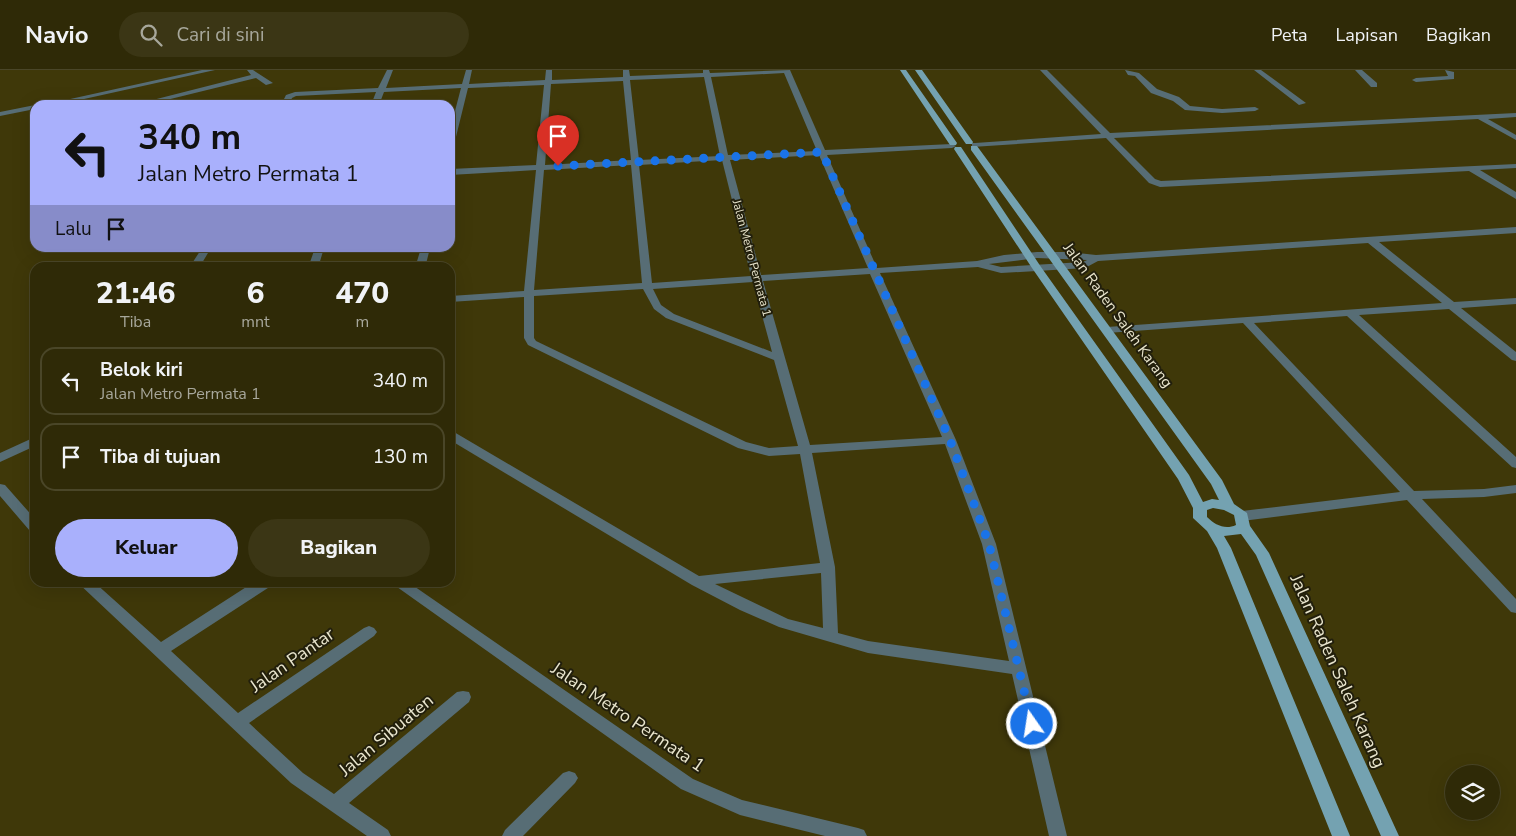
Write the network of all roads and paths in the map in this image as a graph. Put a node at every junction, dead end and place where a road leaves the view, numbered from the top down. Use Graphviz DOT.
graph roads {
  1 [pos="212,70"];
  2 [pos="248,70"];
  3 [pos="390,70"];
  4 [pos="469,70"];
  5 [pos="549,70"];
  6 [pos="787,70"];
  7 [pos="903,70"];
  8 [pos="918,70"];
  9 [pos="1042,70"];
  10 [pos="1128,70"];
  11 [pos="1257,70"];
  12 [pos="1358,70"];
  13 [pos="1448,70"];
  14 [pos="707,73"];
  15 [pos="626,74"];
  16 [pos="256,76"];
  17 [pos="1416,80"];
  18 [pos="547,82"];
  19 [pos="270,83"];
  20 [pos="1374,85"];
  21 [pos="465,87"];
  22 [pos="381,90"];
  23 [pos="87,100"];
  24 [pos="158,100"];
  25 [pos="288,100"];
  26 [pos="377,100"];
  27 [pos="1302,103"];
  28 [pos="30,108"];
  29 [pos="1255,109"];
  30 [pos="0,114"];
  31 [pos="1516,116"];
  32 [pos="1480,118"];
  33 [pos="455,126"];
  34 [pos="1106,136"];
  35 [pos="1516,138"];
  36 [pos="973,145"];
  37 [pos="954,146"];
  38 [pos="822,152"];
  39 [pos="725,158"];
  40 [pos="634,162"];
  41 [pos="1516,166"];
  42 [pos="540,167"];
  43 [pos="1470,168"];
  44 [pos="455,172"];
  45 [pos="1516,196"];
  46 [pos="1516,230"];
  47 [pos="1369,239"];
  48 [pos="1053,255"];
  49 [pos="1030,257"];
  50 [pos="1096,258"];
  51 [pos="978,264"];
  52 [pos="1060,266"];
  53 [pos="1037,268"];
  54 [pos="874,272"];
  55 [pos="757,280"];
  56 [pos="647,285"];
  57 [pos="529,293"];
  58 [pos="455,299"];
  59 [pos="1516,301"];
  60 [pos="1449,305"];
  61 [pos="1350,313"];
  62 [pos="1246,320"];
  63 [pos="1108,330"];
  64 [pos="778,358"];
  65 [pos="1516,358"];
  66 [pos="455,438"];
  67 [pos="950,440"];
  68 [pos="30,443"];
  69 [pos="806,452"];
  70 [pos="0,458"];
  71 [pos="1516,464"];
  72 [pos="0,488"];
  73 [pos="1516,489"];
  74 [pos="1410,495"];
  75 [pos="1229,506"];
  76 [pos="1200,508"];
  77 [pos="30,521"];
  78 [pos="1243,522"];
  79 [pos="1212,529"];
  80 [pos="828,567"];
  81 [pos="697,581"];
  82 [pos="93,587"];
  83 [pos="258,587"];
  84 [pos="405,587"];
  85 [pos="1516,608"];
  86 [pos="369,632"];
  87 [pos="831,637"];
  88 [pos="160,650"];
  89 [pos="1019,669"];
  90 [pos="463,697"];
  91 [pos="238,722"];
  92 [pos="569,778"];
  93 [pos="335,804"];
  94 [pos="382,836"];
  95 [pos="510,836"];
  96 [pos="858,836"];
  97 [pos="1058,836"];
  98 [pos="1341,836"];
  99 [pos="1390,836"];
  1 -- 23 [label="street"];
  2 -- 16 [label="street"];
  3 -- 22 [label="street"];
  4 -- 21 [label="street"];
  5 -- 18 [label="street"];
  6 -- 14 [label="street"];
  6 -- 38 [label="street"];
  7 -- 37 [label="main road"];
  8 -- 36 [label="main road, Jalan Raden Saleh Karang"];
  9 -- 34 [label="street"];
  10 -- 29 [label="street"];
  11 -- 27 [label="street"];
  12 -- 20 [label="street"];
  13 -- 17 [label="street"];
  14 -- 15 [label="street"];
  14 -- 39 [label="street, Jalan Metro Permata 1"];
  15 -- 18 [label="street"];
  15 -- 40 [label="street"];
  16 -- 19 [label="street"];
  16 -- 24 [label="street"];
  18 -- 21 [label="street"];
  18 -- 42 [label="street"];
  21 -- 22 [label="street"];
  21 -- 33 [label="street"];
  22 -- 25 [label="street"];
  22 -- 26 [label="street"];
  28 -- 30 [label="street"];
  31 -- 32 [label="street"];
  32 -- 34 [label="street"];
  32 -- 35 [label="street"];
  34 -- 36 [label="street"];
  34 -- 43 [label="street"];
  36 -- 37 [label="main road"];
  36 -- 48 [label="main road, Jalan Raden Saleh Karang"];
  37 -- 38 [label="street"];
  37 -- 49 [label="main road"];
  38 -- 39 [label="street"];
  38 -- 54 [label="street"];
  39 -- 40 [label="street"];
  39 -- 55 [label="street, Jalan Metro Permata 1"];
  40 -- 42 [label="street"];
  40 -- 56 [label="street"];
  41 -- 43 [label="street"];
  42 -- 44 [label="street"];
  42 -- 57 [label="street"];
  43 -- 45 [label="street"];
  46 -- 47 [label="street"];
  47 -- 50 [label="street"];
  47 -- 60 [label="street"];
  48 -- 49 [label="street"];
  48 -- 50 [label="street"];
  48 -- 52 [label="main road, Jalan Raden Saleh Karang"];
  49 -- 51 [label="street"];
  49 -- 53 [label="main road"];
  50 -- 52 [label="street"];
  51 -- 53 [label="street"];
  51 -- 54 [label="street"];
  52 -- 53 [label="street"];
  52 -- 63 [label="main road, Jalan Raden Saleh Karang"];
  53 -- 76 [label="main road"];
  54 -- 55 [label="street"];
  54 -- 67 [label="street"];
  55 -- 56 [label="street"];
  55 -- 64 [label="street, Jalan Metro Permata 1"];
  56 -- 57 [label="street"];
  56 -- 64 [label="street"];
  57 -- 58 [label="street"];
  57 -- 69 [label="street"];
  59 -- 60 [label="street"];
  60 -- 61 [label="street"];
  60 -- 65 [label="street"];
  61 -- 62 [label="street"];
  61 -- 71 [label="street"];
  62 -- 63 [label="street"];
  62 -- 74 [label="street"];
  63 -- 75 [label="main road, Jalan Raden Saleh Karang"];
  64 -- 69 [label="street, Jalan Metro Permata 1"];
  66 -- 81 [label="street"];
  67 -- 69 [label="street"];
  67 -- 89 [label="street"];
  68 -- 70 [label="street"];
  69 -- 80 [label="street, Jalan Metro Permata 1"];
  72 -- 77 [label="street"];
  73 -- 74 [label="street"];
  74 -- 78 [label="street"];
  74 -- 85 [label="street"];
  75 -- 76 [label="main road"];
  75 -- 78 [label="main road, Jalan Raden Saleh Karang"];
  76 -- 79 [label="main road"];
  78 -- 79 [label="main road"];
  78 -- 99 [label="main road, Jalan Raden Saleh Karang"];
  79 -- 98 [label="main road"];
  80 -- 81 [label="street"];
  80 -- 87 [label="street, Jalan Metro Permata 1"];
  81 -- 87 [label="street"];
  82 -- 88 [label="street"];
  83 -- 88 [label="street"];
  84 -- 96 [label="street, Jalan Metro Permata 1"];
  86 -- 91 [label="street, Jalan Pantar"];
  87 -- 89 [label="street"];
  88 -- 91 [label="street"];
  89 -- 97 [label="street"];
  90 -- 93 [label="street, Jalan Sibuaten"];
  91 -- 93 [label="street"];
  92 -- 95 [label="street"];
  93 -- 94 [label="street"];
}
